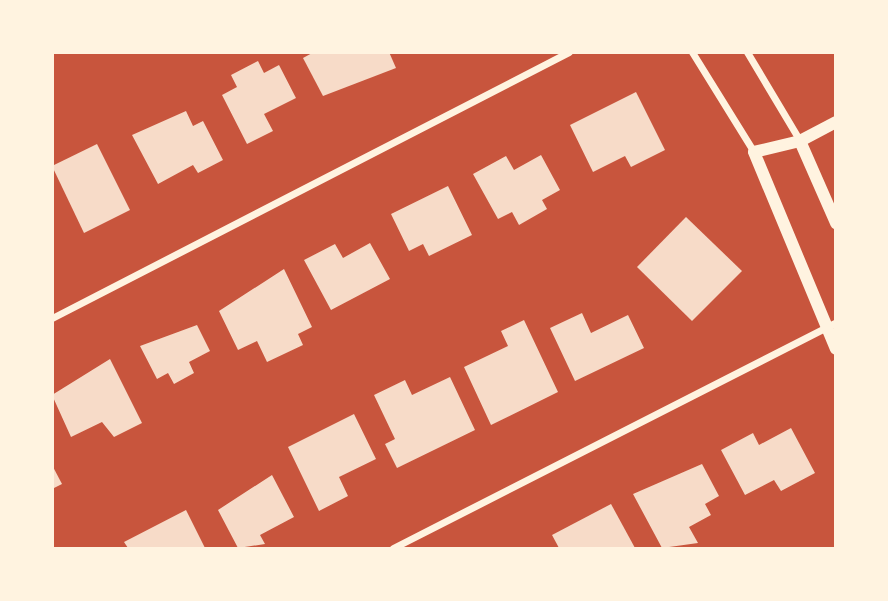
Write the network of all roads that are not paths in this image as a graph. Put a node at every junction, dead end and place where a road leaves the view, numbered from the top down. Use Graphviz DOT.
graph roads {
  1 [pos="569,52"];
  2 [pos="692,52"];
  3 [pos="747,52"];
  4 [pos="835,122"];
  5 [pos="800,141"];
  6 [pos="754,152"];
  7 [pos="835,223"];
  8 [pos="52,318"];
  9 [pos="831,324"];
  10 [pos="835,349"];
  11 [pos="393,548"];
  1 -- 8 [label="street"];
  2 -- 6 [label="street"];
  3 -- 5 [label="street"];
  4 -- 5 [label="street"];
  5 -- 6 [label="street"];
  5 -- 7 [label="street"];
  6 -- 9 [label="street"];
  9 -- 10 [label="street"];
  9 -- 11 [label="street"];
}
